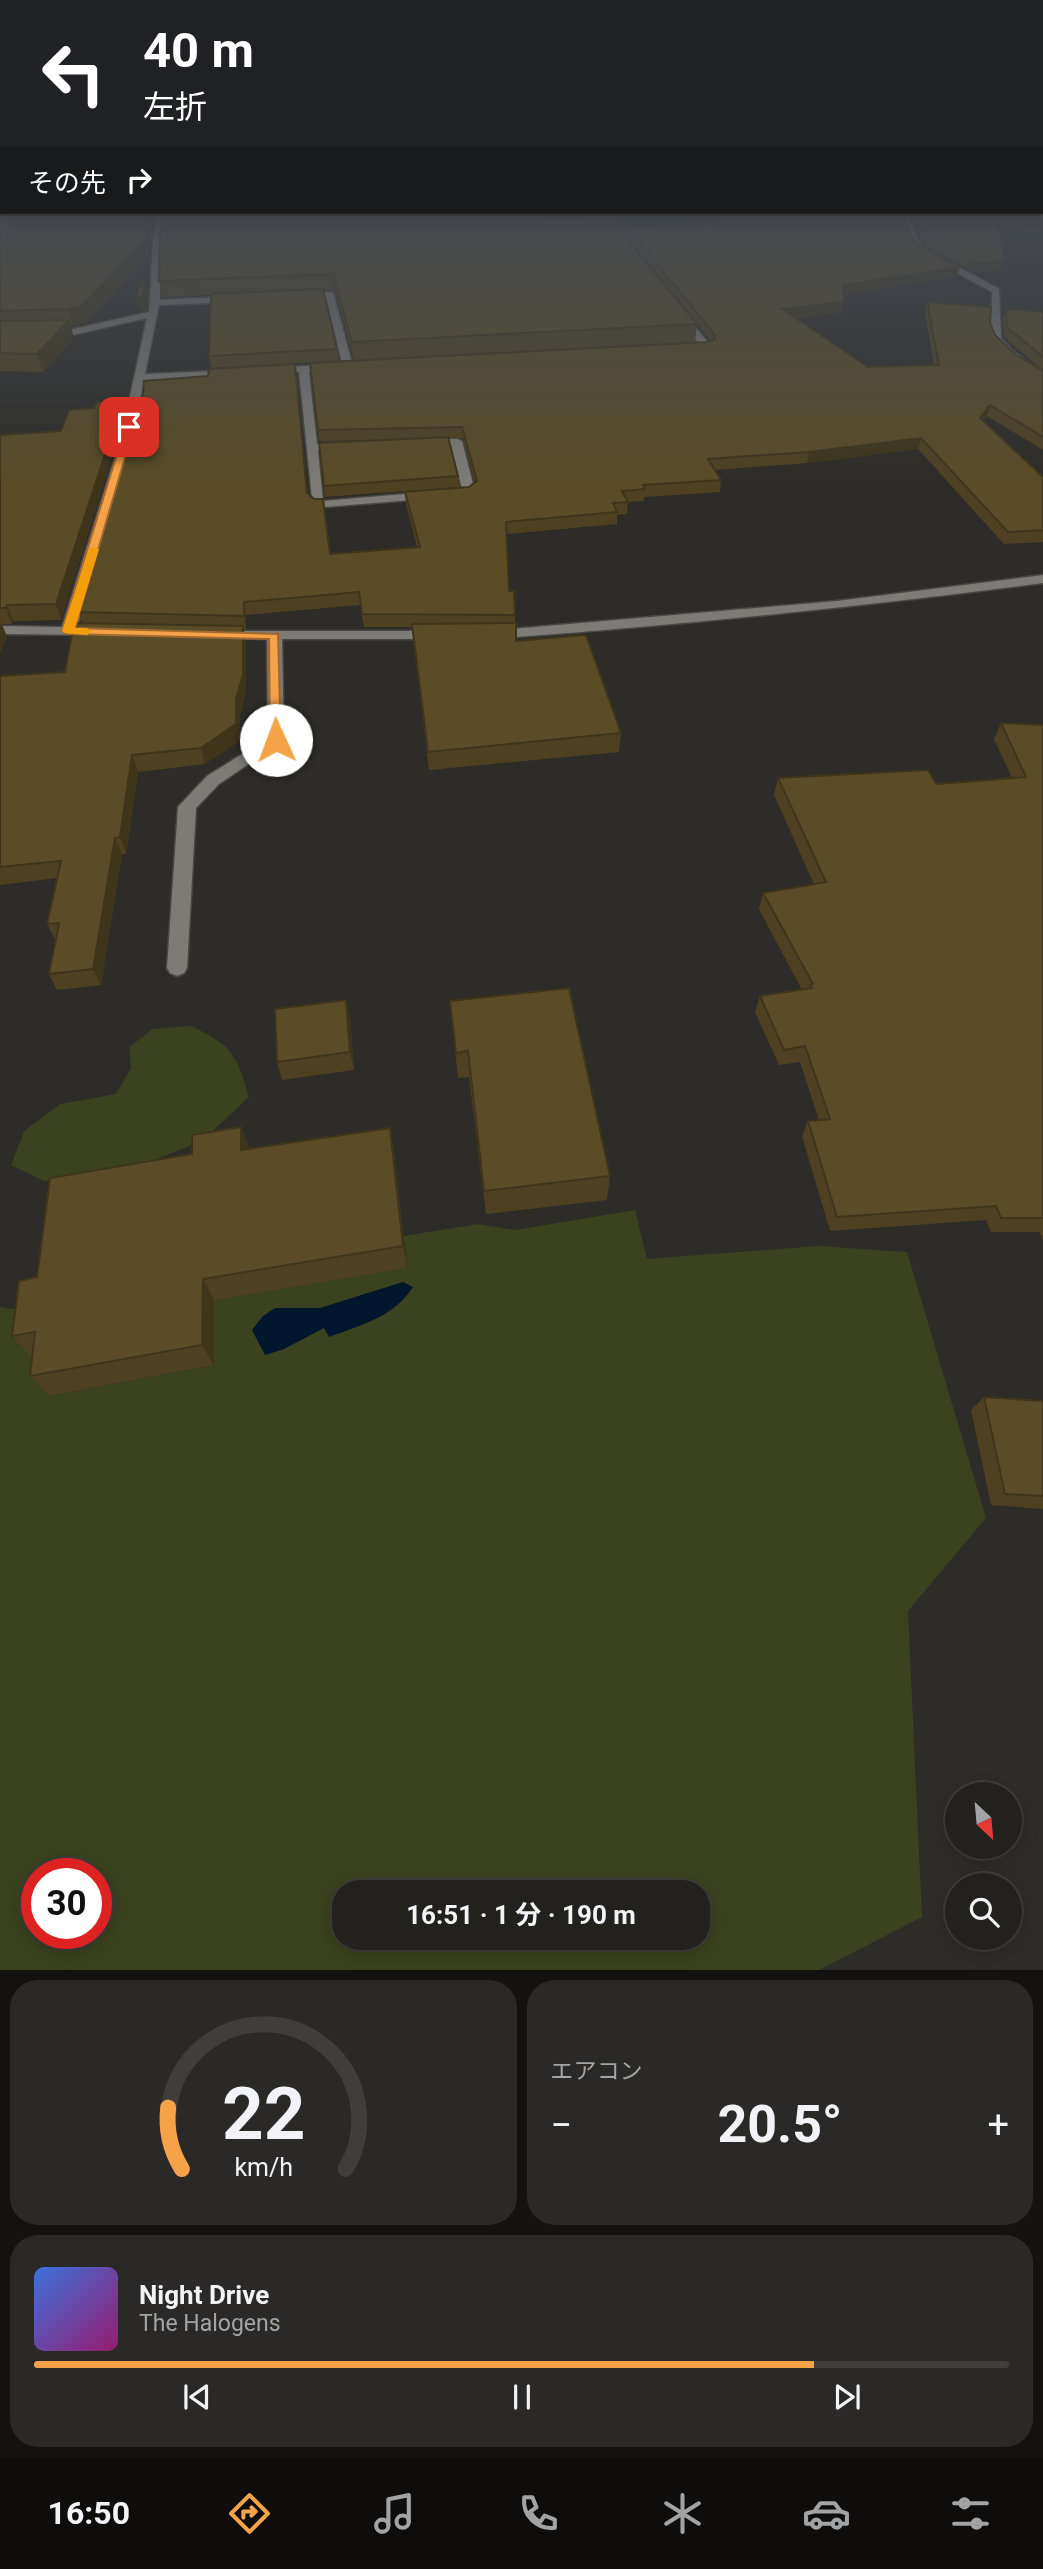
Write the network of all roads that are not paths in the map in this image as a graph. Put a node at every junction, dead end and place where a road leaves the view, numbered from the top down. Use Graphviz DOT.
graph roads {
  1 [pos="154,299"];
  2 [pos="245,299"];
  3 [pos="331,299"];
  4 [pos="996,299"];
  5 [pos="676,307"];
  6 [pos="153,309"];
  7 [pos="0,333"];
  8 [pos="669,349"];
  9 [pos="361,366"];
  10 [pos="348,367"];
  11 [pos="304,369"];
  12 [pos="263,371"];
  13 [pos="250,372"];
  14 [pos="141,377"];
  15 [pos="1043,379"];
  16 [pos="404,444"];
  17 [pos="365,446"];
  18 [pos="313,448"];
  19 [pos="1043,579"];
  20 [pos="0,630"];
  21 [pos="68,631"];
  22 [pos="109,632"];
  23 [pos="205,634"];
  24 [pos="274,636"];
  25 [pos="177,968"];
  1 -- 6 [label="street"];
  2 -- 6 [label="street"];
  3 -- 10 [label="street"];
  4 -- 15 [label="street"];
  5 -- 8 [label="street"];
  6 -- 7 [label="street"];
  6 -- 14 [label="street"];
  9 -- 10 [label="street"];
  10 -- 11 [label="street"];
  11 -- 12 [label="street"];
  11 -- 18 [label="street"];
  13 -- 14 [label="street"];
  14 -- 21 [label="street"];
  16 -- 18 [label="street"];
  17 -- 18 [label="street"];
  19 -- 24 [label="street"];
  20 -- 21 [label="street"];
  21 -- 22 [label="street"];
  23 -- 24 [label="street"];
  24 -- 25 [label="street"];
}
